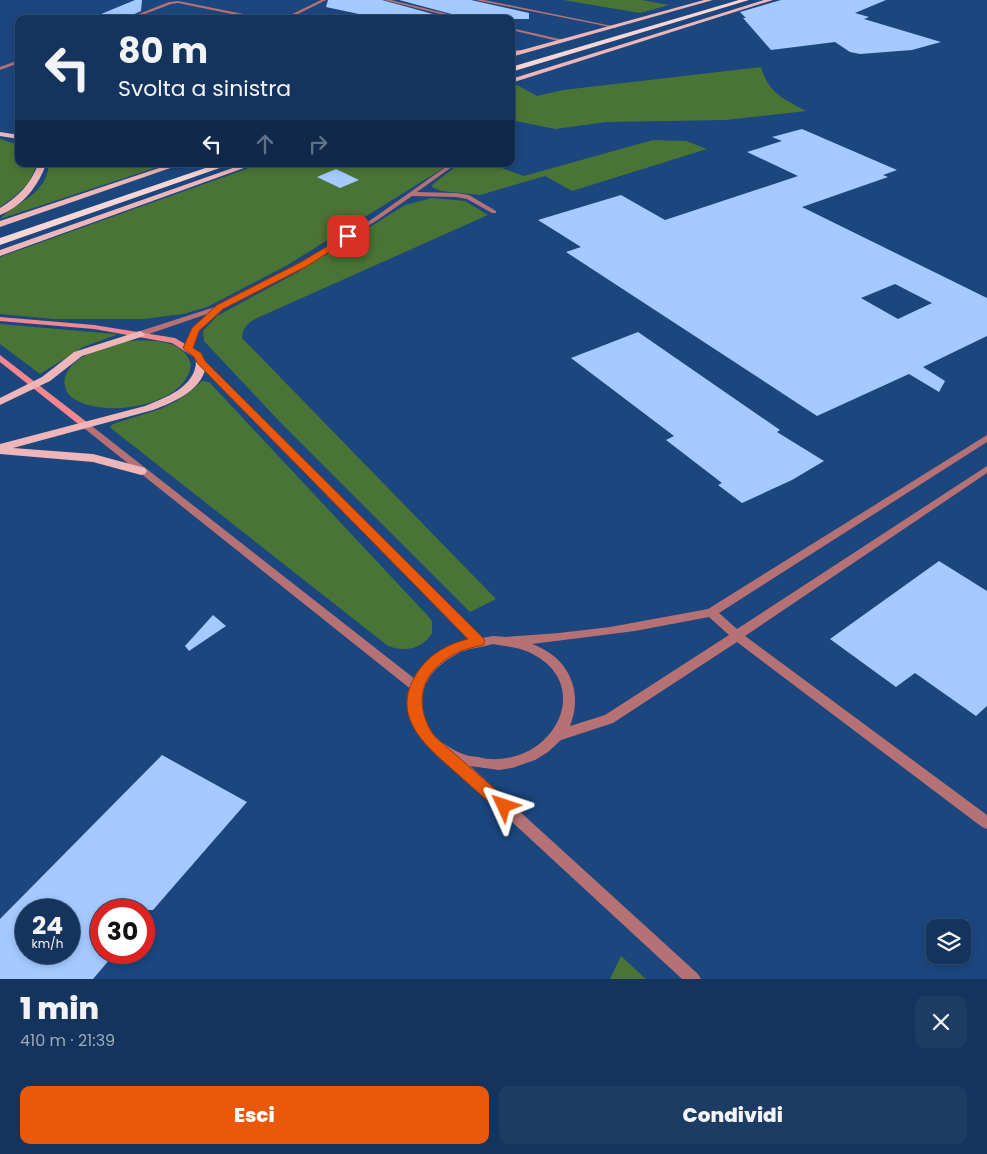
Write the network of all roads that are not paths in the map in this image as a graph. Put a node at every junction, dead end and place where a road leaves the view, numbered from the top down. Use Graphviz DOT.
graph roads {
  1 [pos="324,0"];
  2 [pos="386,0"];
  3 [pos="478,0"];
  4 [pos="710,0"];
  5 [pos="730,0"];
  6 [pos="746,0"];
  7 [pos="770,0"];
  8 [pos="139,15"];
  9 [pos="242,15"];
  10 [pos="292,15"];
  11 [pos="449,15"];
  12 [pos="615,27"];
  13 [pos="515,31"];
  14 [pos="562,41"];
  15 [pos="590,45"];
  16 [pos="515,52"];
  17 [pos="515,55"];
  18 [pos="526,55"];
  19 [pos="515,61"];
  20 [pos="15,63"];
  21 [pos="0,69"];
  22 [pos="515,69"];
  23 [pos="515,73"];
  24 [pos="515,80"];
  25 [pos="0,134"];
  26 [pos="15,136"];
  27 [pos="41,167"];
  28 [pos="169,167"];
  29 [pos="195,167"];
  30 [pos="217,167"];
  31 [pos="244,167"];
  32 [pos="449,167"];
  33 [pos="409,194"];
  34 [pos="0,212"];
  35 [pos="494,212"];
  36 [pos="0,224"];
  37 [pos="0,234"];
  38 [pos="0,242"];
  39 [pos="0,253"];
  40 [pos="220,307"];
  41 [pos="0,319"];
  42 [pos="140,334"];
  43 [pos="188,348"];
  44 [pos="0,358"];
  45 [pos="201,362"];
  46 [pos="33,384"];
  47 [pos="0,402"];
  48 [pos="85,425"];
  49 [pos="987,438"];
  50 [pos="0,450"];
  51 [pos="987,469"];
  52 [pos="141,471"];
  53 [pos="710,612"];
  54 [pos="736,635"];
  55 [pos="478,641"];
  56 [pos="508,641"];
  57 [pos="416,687"];
  58 [pos="559,735"];
  59 [pos="446,753"];
  60 [pos="987,823"];
  61 [pos="693,979"];
  1 -- 10 [label="lane"];
  2 -- 11 [label="lane"];
  3 -- 12 [label="street"];
  4 -- 12 [label="main road"];
  5 -- 18 [label="highway"];
  6 -- 15 [label="highway"];
  7 -- 24 [label="main road"];
  8 -- 9 [label="lane"];
  12 -- 14 [label="main road"];
  13 -- 14 [label="lane"];
  14 -- 18 [label="main road"];
  15 -- 22 [label="highway"];
  15 -- 23 [label="highway"];
  16 -- 18 [label="lane"];
  17 -- 18 [label="main road"];
  18 -- 19 [label="highway"];
  20 -- 21 [label="lane"];
  25 -- 26 [label="main road"];
  27 -- 34 [label="main road"];
  28 -- 36 [label="main road"];
  29 -- 37 [label="highway"];
  30 -- 38 [label="highway"];
  31 -- 39 [label="main road"];
  32 -- 33 [label="lane"];
  33 -- 35 [label="lane"];
  33 -- 40 [label="lane"];
  40 -- 42 [label="lane"];
  40 -- 43 [label="lane"];
  41 -- 42 [label="main road"];
  42 -- 43 [label="main road"];
  42 -- 46 [label="main road"];
  43 -- 45 [label="main road"];
  44 -- 46 [label="main road"];
  45 -- 48 [label="main road"];
  45 -- 55 [label="street"];
  46 -- 47 [label="main road"];
  46 -- 48 [label="main road"];
  48 -- 50 [label="main road"];
  48 -- 52 [label="street"];
  49 -- 53 [label="street"];
  50 -- 52 [label="main road"];
  51 -- 54 [label="street"];
  52 -- 57 [label="street"];
  53 -- 54 [label="street"];
  53 -- 56 [label="street"];
  54 -- 58 [label="street"];
  54 -- 60 [label="street"];
  55 -- 56 [label="street"];
  55 -- 57 [label="street"];
  56 -- 58 [label="street"];
  57 -- 59 [label="street"];
  58 -- 59 [label="street"];
  59 -- 61 [label="street"];
}
